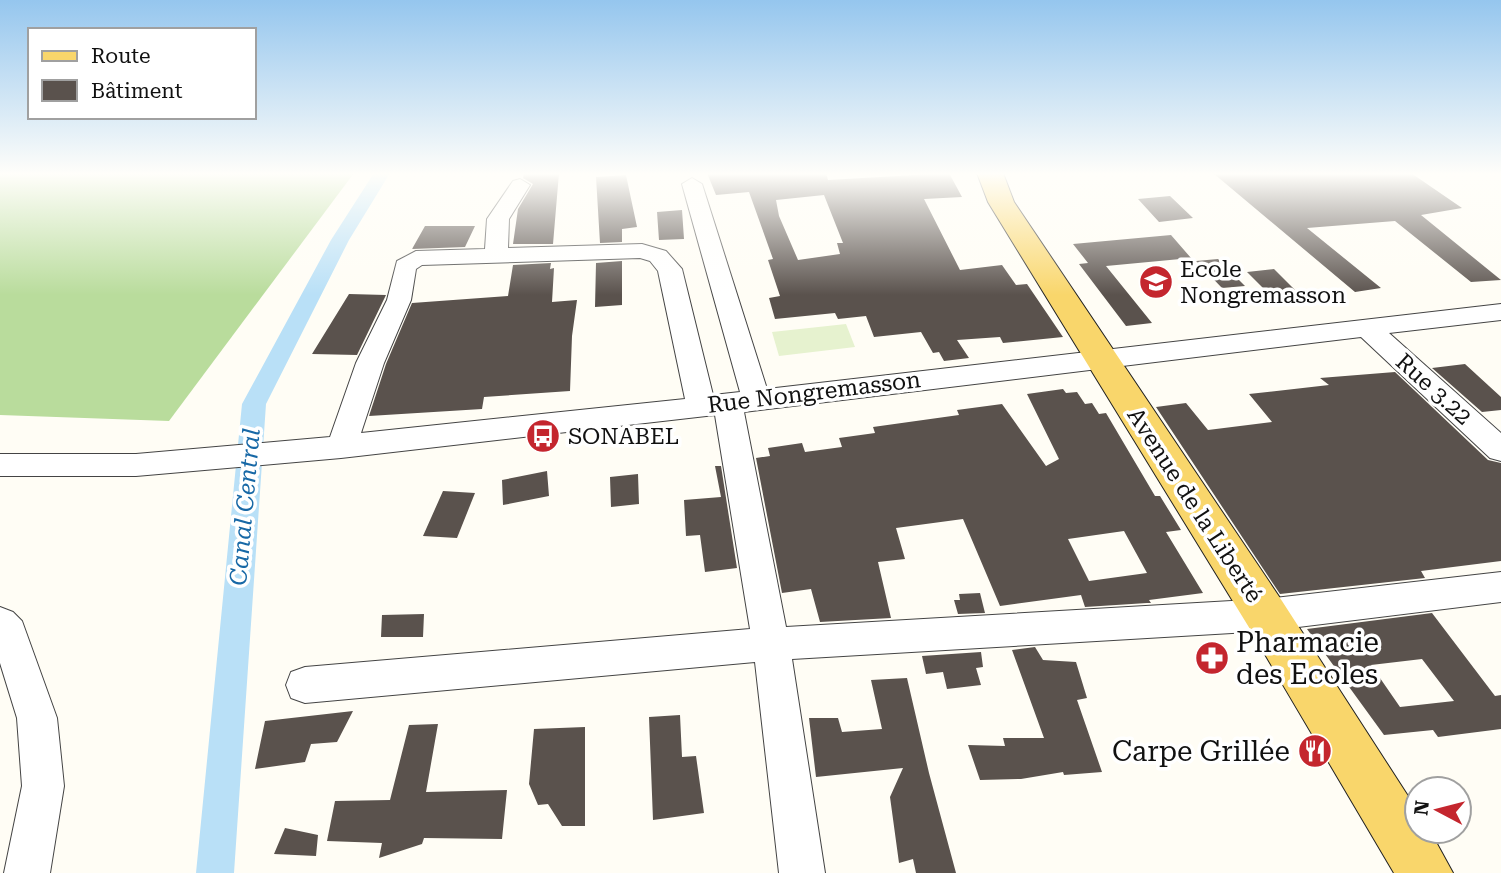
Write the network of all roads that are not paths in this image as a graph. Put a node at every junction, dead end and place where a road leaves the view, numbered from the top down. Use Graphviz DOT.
graph roads {
  1 [pos="501,214"];
  2 [pos="697,214"];
  3 [pos="1008,214"];
  4 [pos="496,254"];
  5 [pos="1501,312"];
  6 [pos="1367,328"];
  7 [pos="1101,359"];
  8 [pos="728,403"];
  9 [pos="341,447"];
  10 [pos="1501,450"];
  11 [pos="0,465"];
  12 [pos="1501,587"];
  13 [pos="1266,615"];
  14 [pos="0,624"];
  15 [pos="771,644"];
  16 [pos="305,685"];
  17 [pos="27,873"];
  18 [pos="802,873"];
  19 [pos="1425,873"];
  1 -- 4 [label="street"];
  2 -- 8 [label="street"];
  3 -- 7 [label="main road, Avenue de la Liberté"];
  4 -- 8 [label="street"];
  4 -- 9 [label="street"];
  5 -- 6 [label="street, Rue Nongremasson"];
  6 -- 7 [label="street, Rue Nongremasson"];
  6 -- 10 [label="street, Rue 3.22"];
  7 -- 8 [label="street, Rue Nongremasson"];
  7 -- 13 [label="main road, Avenue de la Liberté"];
  8 -- 9 [label="street, Rue Nongremasson"];
  8 -- 15 [label="street"];
  9 -- 11 [label="street, Rue Nongremasson"];
  12 -- 13 [label="street"];
  13 -- 15 [label="street"];
  13 -- 19 [label="main road, Avenue de la Liberté"];
  14 -- 17 [label="street"];
  15 -- 16 [label="street"];
  15 -- 18 [label="street"];
}
